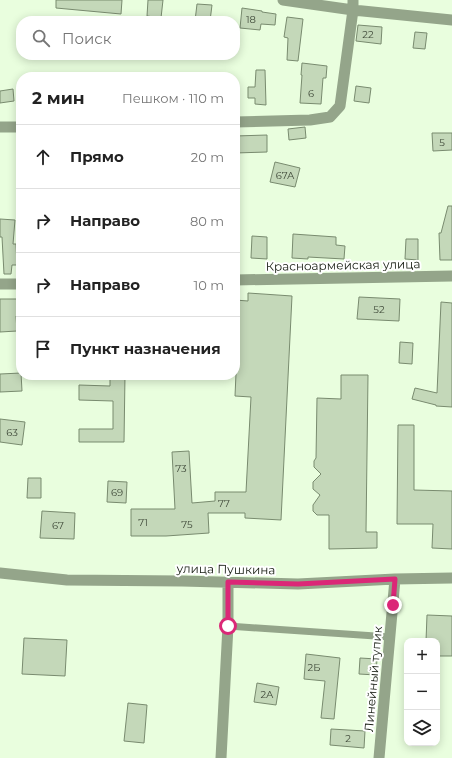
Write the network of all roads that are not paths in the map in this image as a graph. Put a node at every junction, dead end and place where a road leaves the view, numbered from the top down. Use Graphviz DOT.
graph roads {
  1 [pos="283,0"];
  2 [pos="353,5"];
  3 [pos="452,20"];
  4 [pos="240,122"];
  5 [pos="0,127"];
  6 [pos="16,127"];
  7 [pos="452,276"];
  8 [pos="240,280"];
  9 [pos="0,284"];
  10 [pos="16,284"];
  11 [pos="0,573"];
  12 [pos="452,578"];
  13 [pos="395,579"];
  14 [pos="228,582"];
  15 [pos="228,626"];
  16 [pos="390,637"];
  17 [pos="221,758"];
  18 [pos="379,758"];
  1 -- 2 [label="street"];
  2 -- 3 [label="street"];
  2 -- 4 [label="street"];
  5 -- 6 [label="street"];
  7 -- 8 [label="street, Красноармейская улица"];
  9 -- 10 [label="street"];
  11 -- 14 [label="street, улица Пушкина"];
  12 -- 13 [label="street, улица Пушкина"];
  13 -- 14 [label="street, улица Пушкина"];
  13 -- 16 [label="street, Линейный тупик"];
  14 -- 15 [label="street"];
  15 -- 16 [label="lane"];
  15 -- 17 [label="street"];
  16 -- 18 [label="street, Линейный тупик"];
}
